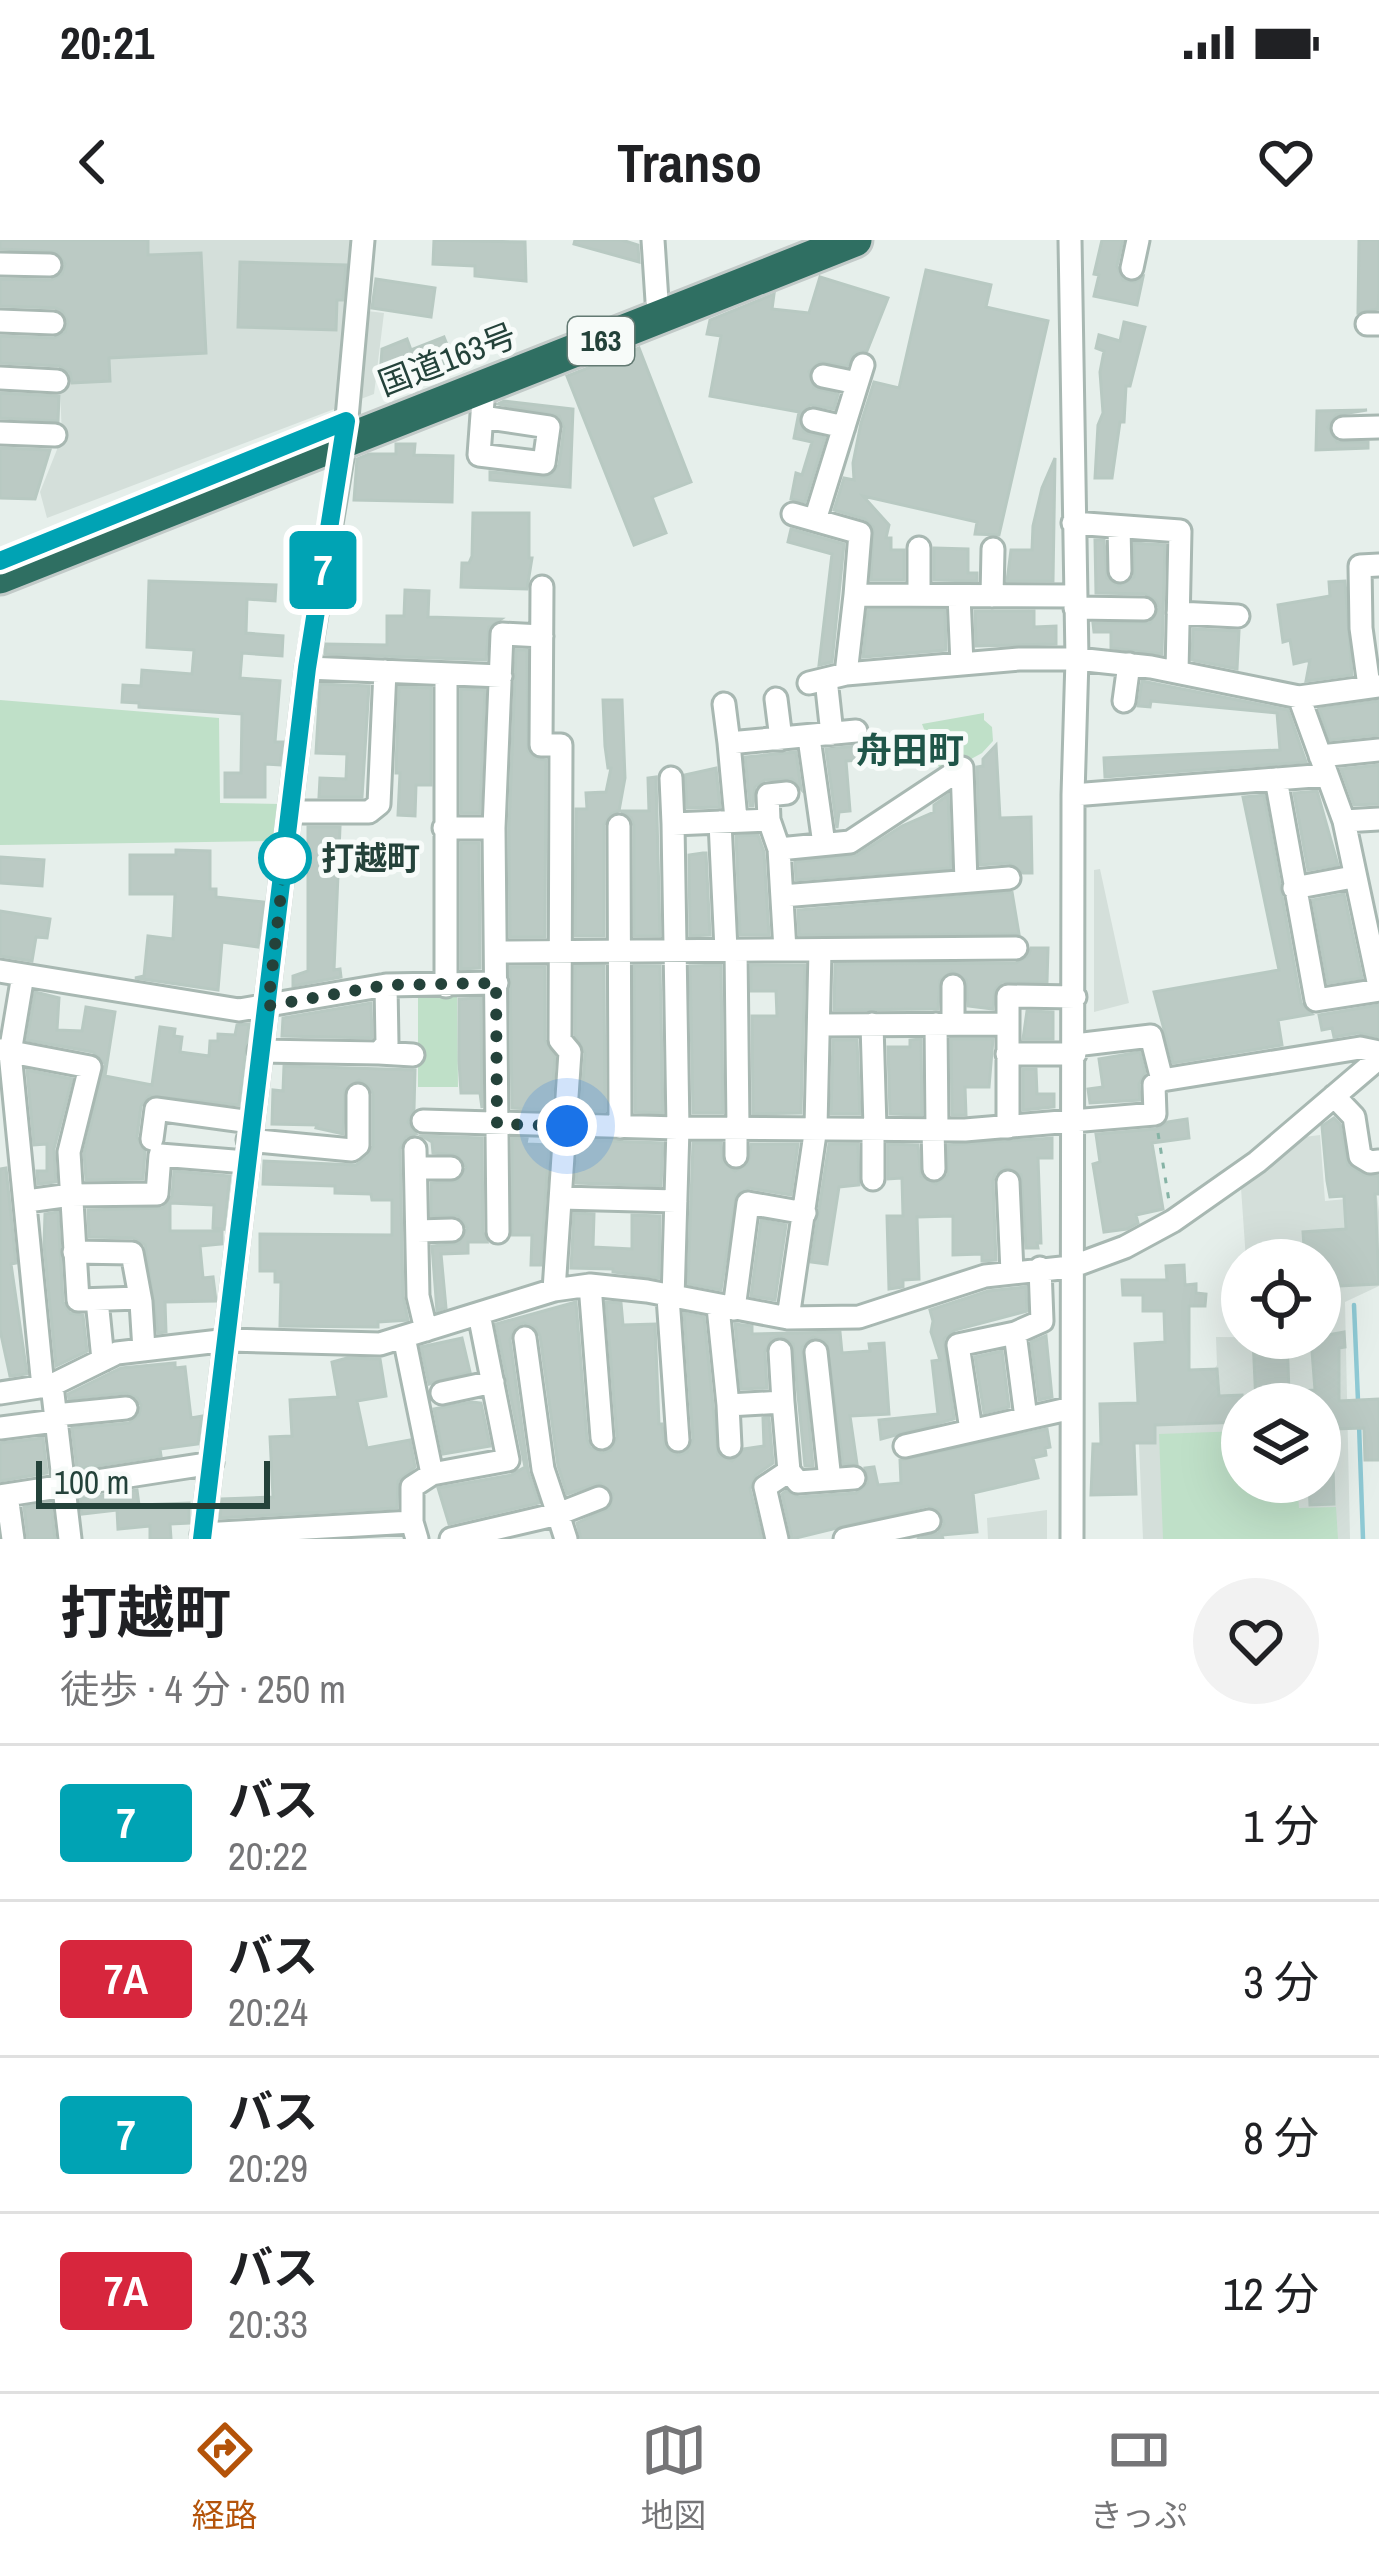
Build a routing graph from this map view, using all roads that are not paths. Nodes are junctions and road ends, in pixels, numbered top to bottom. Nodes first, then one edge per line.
1 (364, 240) edge
2 (652, 240) edge
3 (814, 240) edge
4 (855, 240) edge
5 (1070, 240) edge
6 (1138, 240) edge
7 (0, 264) edge
8 (50, 265) dead end
9 (1132, 268) dead end
10 (657, 301) junction
11 (0, 321) edge
12 (53, 323) dead end
13 (824, 376) dead end
14 (0, 378) edge
15 (56, 381) dead end
16 (813, 420) dead end
17 (844, 427) junction
18 (1379, 427) edge
19 (1343, 428) dead end
20 (346, 430) junction
21 (0, 433) edge
22 (55, 435) dead end
23 (1073, 523) junction
24 (1119, 527) junction
25 (920, 548) dead end
26 (992, 549) dead end
27 (0, 561) edge
28 (1379, 565) edge
29 (1120, 571) dead end
30 (0, 578) edge
31 (542, 587) dead end
32 (855, 595) junction
33 (919, 595) junction
34 (959, 596) junction
35 (992, 596) junction
36 (1075, 602) junction
37 (1144, 609) dead end
38 (1178, 613) junction
39 (1238, 616) dead end
40 (1370, 628) edge
41 (542, 637) junction
42 (1077, 658) junction
43 (962, 664) junction
44 (1129, 664) junction
45 (307, 668) junction
46 (386, 671) junction
47 (1178, 672) junction
48 (446, 674) junction
49 (501, 676) junction
50 (827, 679) junction
51 (1374, 686) edge
52 (1299, 698) junction
53 (776, 699) dead end
54 (1124, 701) dead end
55 (724, 704) dead end
56 (1370, 725) dead end
57 (856, 730) dead end
58 (820, 736) junction
59 (781, 739) junction
60 (729, 742) junction
61 (1376, 751) edge
62 (1323, 765) junction
63 (671, 778) dead end
64 (1276, 779) junction
65 (787, 793) dead end
66 (1073, 795) junction
67 (290, 812) junction
68 (1379, 819) edge
69 (728, 820) junction
70 (769, 820) junction
71 (1344, 821) junction
72 (673, 824) junction
73 (619, 826) dead end
74 (444, 828) junction
75 (494, 828) junction
76 (824, 844) junction
77 (779, 849) junction
78 (1009, 878) dead end
79 (967, 881) junction
80 (1294, 888) junction
81 (1364, 890) edge
82 (782, 896) junction
83 (1016, 948) dead end
84 (731, 950) junction
85 (785, 950) junction
86 (820, 950) junction
87 (621, 951) junction
88 (675, 951) junction
89 (496, 952) junction
90 (560, 952) junction
91 (1376, 957) edge
92 (11, 973) edge
93 (496, 983) junction
94 (386, 985) junction
95 (446, 986) junction
96 (953, 986) dead end
97 (1379, 988) edge
98 (1075, 997) junction
99 (268, 1006) junction
100 (872, 1024) junction
101 (945, 1024) junction
102 (1007, 1024) junction
103 (820, 1025) junction
104 (472, 1039) dead end
105 (496, 1039) junction
106 (1075, 1049) junction
107 (5, 1051) edge
108 (260, 1051) junction
109 (379, 1053) junction
110 (1007, 1054) junction
111 (413, 1055) dead end
112 (1375, 1067) edge
113 (1162, 1081) junction
114 (358, 1095) dead end
115 (1334, 1096) junction
116 (423, 1121) dead end
117 (1076, 1121) junction
118 (497, 1124) junction
119 (567, 1126) junction
120 (816, 1126) junction
121 (1008, 1126) junction
122 (620, 1127) junction
123 (737, 1127) junction
124 (874, 1128) junction
125 (678, 1129) junction
126 (935, 1129) junction
127 (152, 1139) dead end
128 (248, 1141) junction
129 (736, 1156) dead end
130 (1379, 1161) edge
131 (11, 1163) edge
132 (451, 1168) dead end
133 (934, 1169) dead end
134 (873, 1178) dead end
135 (1009, 1182) dead end
136 (71, 1195) junction
137 (561, 1198) junction
138 (676, 1201) junction
139 (27, 1202) junction
140 (805, 1213) junction
141 (452, 1230) dead end
142 (417, 1231) junction
143 (498, 1232) dead end
144 (74, 1252) junction
145 (1071, 1267) junction
146 (1040, 1268) junction
147 (1012, 1272) junction
148 (590, 1285) junction
149 (554, 1290) junction
150 (140, 1298) junction
151 (671, 1298) junction
152 (97, 1300) junction
153 (726, 1308) junction
154 (479, 1314) junction
155 (788, 1318) junction
156 (415, 1333) junction
157 (1015, 1333) junction
158 (525, 1338) dead end
159 (228, 1340) junction
160 (144, 1350) junction
161 (780, 1351) dead end
162 (816, 1352) dead end
163 (103, 1360) junction
164 (493, 1382) junction
165 (48, 1386) junction
166 (0, 1393) edge
167 (442, 1393) dead end
168 (783, 1402) junction
169 (728, 1405) junction
170 (126, 1408) dead end
171 (1072, 1408) junction
172 (55, 1418) junction
173 (1026, 1418) junction
174 (0, 1428) edge
175 (970, 1430) junction
176 (602, 1438) dead end
177 (678, 1440) dead end
178 (730, 1446) dead end
179 (904, 1446) dead end
180 (212, 1463) junction
181 (789, 1471) junction
182 (432, 1474) junction
183 (854, 1478) dead end
184 (830, 1480) junction
185 (63, 1487) junction
186 (3, 1495) edge
187 (599, 1498) dead end
188 (558, 1514) junction
189 (929, 1521) dead end
190 (414, 1531) edge
191 (313, 1534) edge
192 (202, 1537) edge
193 (13, 1539) edge
194 (70, 1539) edge
195 (451, 1539) edge
196 (566, 1539) edge
197 (777, 1539) edge
198 (845, 1539) edge
199 (1072, 1539) edge

1 - 20 street
2 - 10 street
3 - 10 highway, 国道163号 / 163
4 - 20 highway, 国道163号 / 163
5 - 23 street
6 - 9 street
7 - 8 street
10 - 20 highway, 国道163号 / 163
11 - 12 street
13 - 17 street
14 - 15 street
16 - 17 street
17 - 32 street
18 - 19 street
20 - 27 highway, 国道163号 / 163
20 - 30 highway, 国道163号 / 163
20 - 45 street
21 - 22 street
23 - 24 street
23 - 36 street
24 - 29 street
24 - 38 street
25 - 33 street
26 - 35 street
28 - 40 street
31 - 41 street
32 - 33 street
32 - 50 street
33 - 34 street
34 - 35 street
34 - 43 street
35 - 36 street
36 - 37 street
36 - 42 street
38 - 39 street
38 - 47 street
40 - 51 street
41 - 49 street
41 - 90 street
42 - 43 street
42 - 44 street
42 - 66 street
43 - 50 street
44 - 47 street
44 - 54 street
45 - 46 street
45 - 67 street
46 - 48 street
46 - 67 street
47 - 52 street
48 - 49 street
48 - 74 street
49 - 75 street
50 - 58 street
51 - 52 street
52 - 62 street
53 - 59 street
55 - 60 street
56 - 61 street
57 - 58 street
58 - 59 street
58 - 76 street
59 - 60 street
60 - 69 street
61 - 62 street
62 - 64 street
62 - 71 street
63 - 72 street
64 - 66 street
64 - 80 street
65 - 70 street
66 - 98 street
67 - 99 street
68 - 71 street
69 - 70 street
69 - 72 street
69 - 84 street
70 - 77 street
71 - 81 street
72 - 88 street
73 - 87 street
74 - 75 street
74 - 95 street
75 - 89 street
76 - 77 street
76 - 79 street
77 - 82 street
78 - 79 street
79 - 82 street
80 - 81 street
80 - 97 street
81 - 91 street
82 - 85 street
83 - 86 street
84 - 85 street
84 - 88 street
84 - 123 street
85 - 86 street
86 - 103 street
87 - 88 street
87 - 90 street
87 - 122 street
88 - 125 street
89 - 90 street
89 - 93 street
90 - 119 street
91 - 97 street
92 - 99 street
92 - 107 street
93 - 95 street
93 - 105 street
94 - 95 street
94 - 99 street
94 - 109 street
96 - 101 street
98 - 102 street
98 - 106 street
99 - 108 street
100 - 101 street
100 - 103 street
100 - 124 street
101 - 102 street
101 - 126 street
102 - 110 street
103 - 120 street
104 - 105 street
105 - 118 street
106 - 110 street
106 - 113 street
106 - 117 street
107 - 131 street
107 - 136 street
108 - 109 street
108 - 128 street
109 - 111 street
110 - 121 street
112 - 113 street
112 - 115 street
113 - 117 street
114 - 128 street
115 - 130 street
115 - 145 street
116 - 118 street
117 - 121 street
117 - 145 street
118 - 119 street
118 - 143 street
119 - 122 street
119 - 137 street
120 - 123 street
120 - 124 street
120 - 140 street
121 - 126 street
122 - 125 street
123 - 125 street
123 - 129 street
124 - 126 street
124 - 134 street
125 - 138 street
126 - 133 street
127 - 128 street
128 - 136 street
128 - 159 street
131 - 139 street
132 - 142 street
135 - 147 street
136 - 139 street
136 - 144 street
137 - 138 street
137 - 149 street
138 - 151 street
139 - 165 street
140 - 153 street
140 - 155 street
141 - 142 street
142 - 156 street
144 - 150 street
144 - 152 street
145 - 146 street
145 - 171 street
146 - 147 street
146 - 157 street
147 - 155 street
148 - 149 street
148 - 151 street
148 - 176 street
149 - 154 street
150 - 152 street
150 - 160 street
151 - 153 street
151 - 177 street
152 - 163 street
153 - 155 street
153 - 169 street
154 - 156 street
154 - 164 street
156 - 159 street
156 - 182 street
157 - 173 street
157 - 175 street
158 - 188 street
159 - 160 street
159 - 180 street
160 - 163 street
161 - 168 street
162 - 184 street
163 - 165 street
164 - 167 street
164 - 182 street
165 - 166 street
165 - 172 street
168 - 169 street
168 - 181 street
169 - 178 street
170 - 172 street
171 - 173 street
171 - 199 street
172 - 174 street
172 - 185 street
173 - 175 street
175 - 179 street
180 - 185 street
180 - 192 street
181 - 184 street
181 - 197 street
182 - 190 street
183 - 184 street
185 - 186 street
185 - 194 street
186 - 193 street
187 - 188 street
188 - 195 street
188 - 196 street
189 - 198 street
190 - 191 street
191 - 192 street

